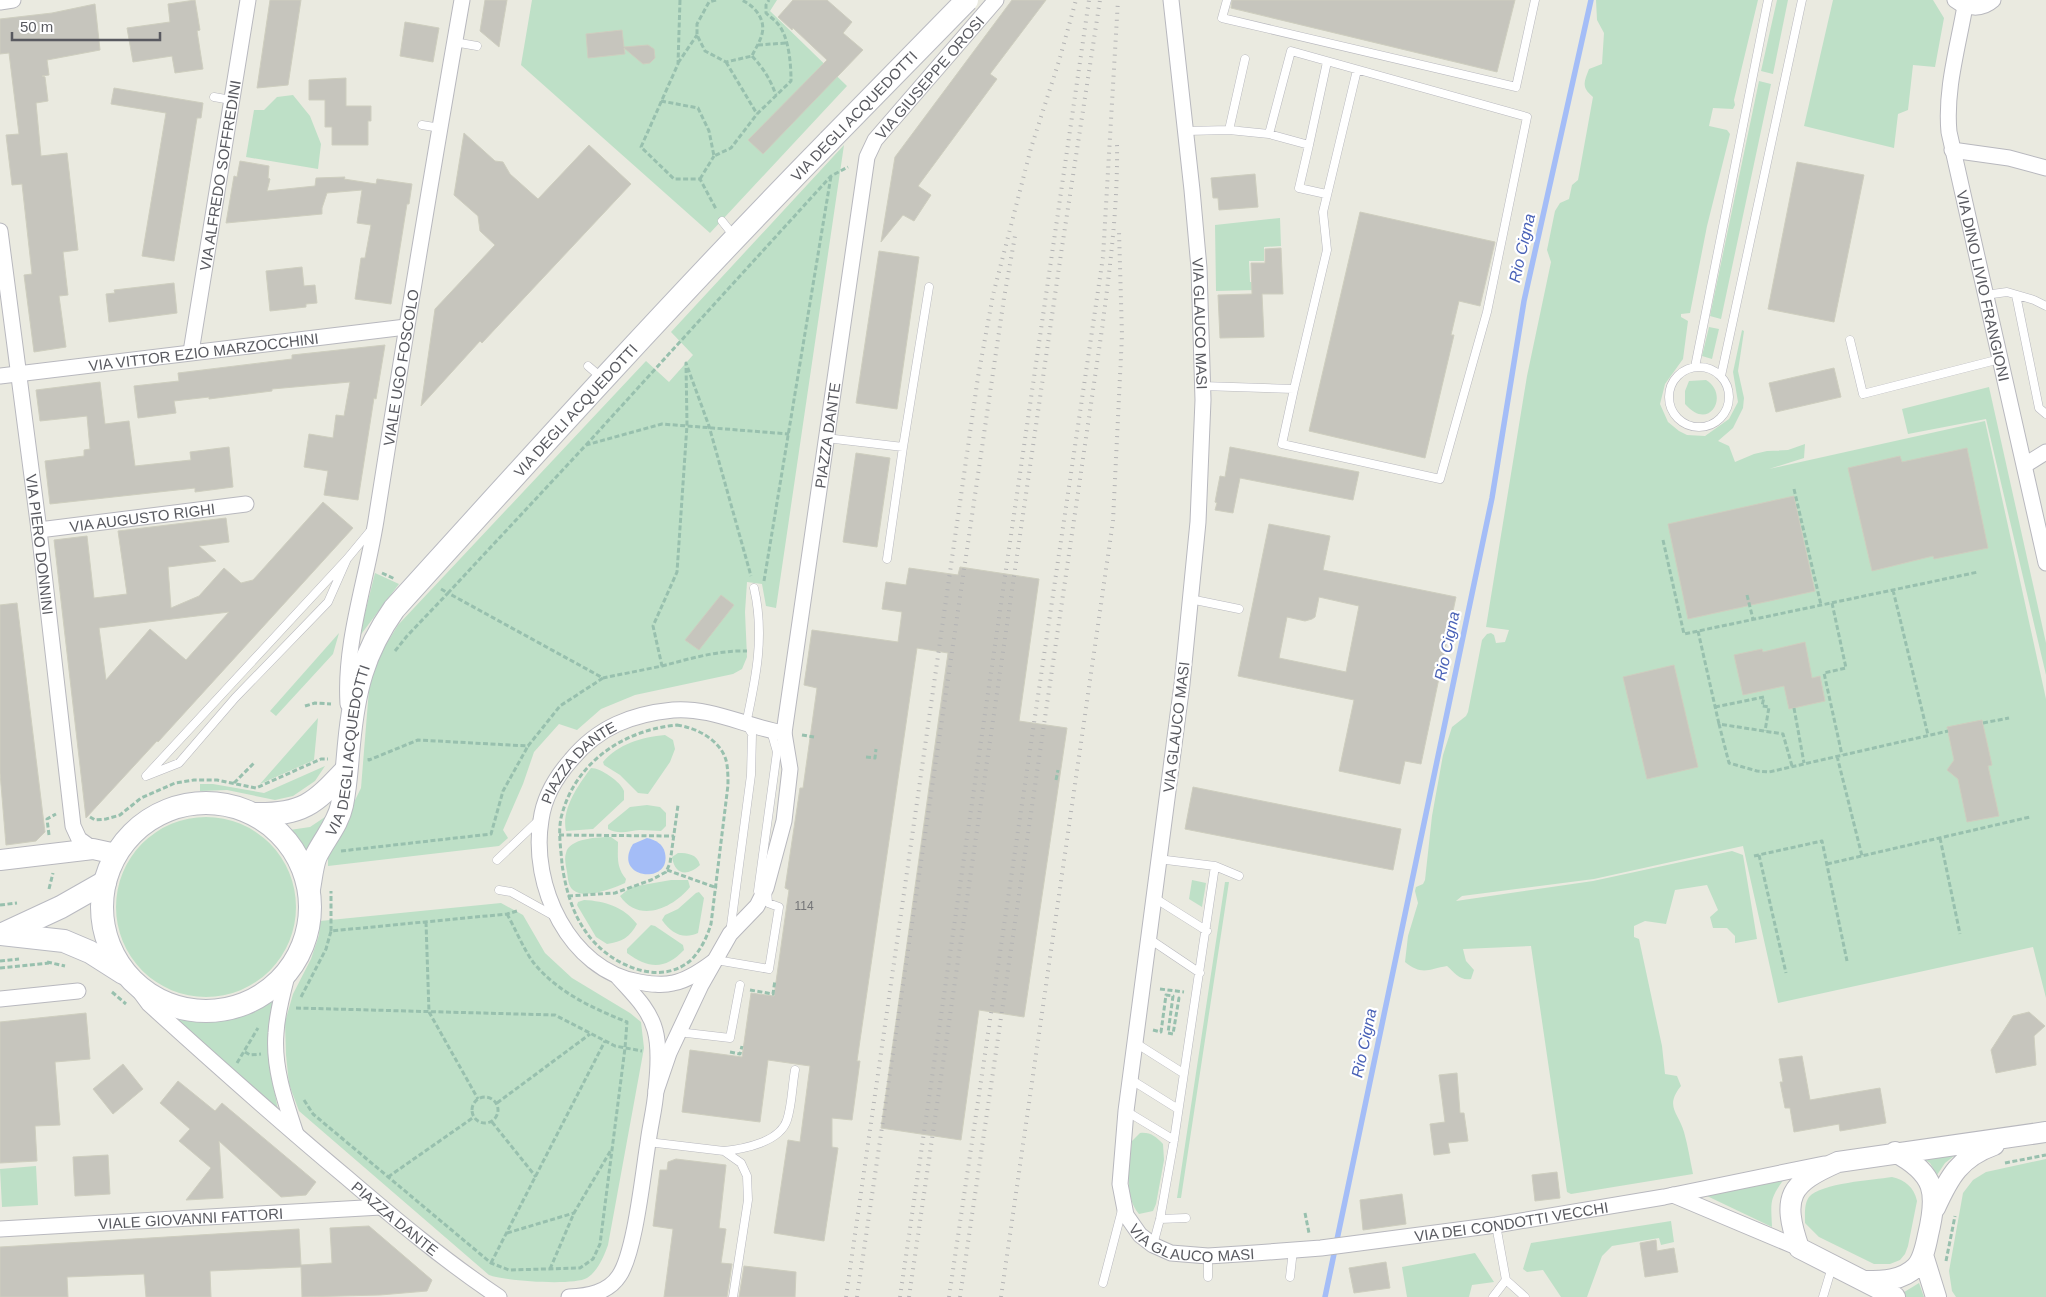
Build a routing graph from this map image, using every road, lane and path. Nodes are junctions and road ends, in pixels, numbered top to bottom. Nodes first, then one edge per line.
1 (13, 0) edge
2 (248, 0) edge
3 (462, 0) edge
4 (680, 0) edge
5 (716, 0) edge
6 (741, 0) edge
7 (769, 0) edge
8 (967, 0) edge
9 (996, 0) edge
10 (1170, 0) edge
11 (1227, 0) edge
12 (1535, 0) edge
13 (1768, 0) edge
14 (1802, 0) edge
15 (1993, 0) edge
16 (0, 2) edge
17 (1960, 3) edge
18 (766, 13) junction
19 (760, 16) junction
20 (697, 36) junction
21 (454, 42) junction
22 (786, 43) junction
23 (757, 45) junction
24 (477, 46) dead end
25 (752, 56) junction
26 (1245, 59) dead end
27 (726, 62) junction
28 (1328, 62) junction
29 (678, 64) junction
30 (1357, 70) junction
31 (776, 96) junction
32 (214, 97) dead end
33 (231, 100) junction
34 (660, 101) junction
35 (757, 114) junction
36 (422, 125) dead end
37 (440, 128) junction
38 (1186, 130) junction
39 (1229, 130) junction
40 (1269, 134) junction
41 (1309, 145) junction
42 (1952, 150) junction
43 (714, 156) junction
44 (866, 157) junction
45 (2046, 168) edge
46 (831, 176) junction
47 (700, 179) junction
48 (1326, 194) junction
49 (728, 229) junction
50 (0, 231) edge
51 (2, 256) edge
52 (929, 287) dead end
53 (2016, 294) junction
54 (1985, 295) junction
55 (2046, 306) edge
56 (406, 327) junction
57 (1850, 340) dead end
58 (191, 352) junction
59 (2000, 359) junction
60 (1694, 367) junction
61 (19, 374) junction
62 (0, 376) edge
63 (1721, 376) junction
64 (1202, 386) junction
65 (1294, 389) junction
66 (2046, 414) edge
67 (687, 425) junction
68 (708, 426) junction
69 (789, 434) junction
70 (826, 438) junction
71 (586, 445) junction
72 (903, 447) junction
73 (2046, 452) edge
74 (2024, 465) junction
75 (1794, 489) dead end
76 (246, 504) dead end
77 (376, 524) junction
78 (39, 530) junction
79 (1663, 540) dead end
80 (347, 559) junction
81 (887, 560) dead end
82 (2046, 563) edge
83 (368, 566) junction
84 (1978, 572) dead end
85 (418, 583) junction
86 (754, 588) junction
87 (1893, 590) junction
88 (448, 593) junction
89 (1747, 595) dead end
90 (1190, 599) junction
91 (1832, 603) junction
92 (1821, 605) junction
93 (1239, 610) dead end
94 (1753, 619) junction
95 (1698, 631) junction
96 (760, 652) junction
97 (392, 657) dead end
98 (662, 666) junction
99 (603, 678) junction
100 (332, 704) dead end
101 (305, 706) dead end
102 (1716, 707) junction
103 (1794, 708) dead end
104 (787, 712) junction
105 (2009, 718) dead end
106 (1719, 724) junction
107 (1983, 724) dead end
108 (765, 729) junction
109 (1765, 731) junction
110 (1948, 731) dead end
111 (350, 734) junction
112 (1928, 735) junction
113 (528, 746) junction
114 (876, 749) dead end
115 (371, 750) dead end
116 (1842, 755) junction
117 (1837, 756) junction
118 (866, 757) dead end
119 (255, 762) dead end
120 (354, 763) junction
121 (1804, 763) junction
122 (1792, 766) junction
123 (1058, 770) dead end
124 (1056, 780) dead end
125 (234, 784) junction
126 (678, 805) dead end
127 (71, 812) junction
128 (254, 814) junction
129 (2030, 817) dead end
130 (541, 819) junction
131 (539, 835) junction
132 (559, 835) junction
133 (674, 836) junction
134 (1940, 838) junction
135 (93, 849) junction
136 (334, 852) dead end
137 (52, 854) junction
138 (116, 854) junction
139 (1759, 855) junction
140 (1754, 856) dead end
141 (1862, 856) junction
142 (1158, 859) junction
143 (0, 860) edge
144 (497, 860) dead end
145 (1827, 864) junction
146 (1215, 866) junction
147 (667, 870) junction
148 (1239, 876) dead end
149 (104, 882) junction
150 (717, 888) junction
151 (766, 888) junction
152 (309, 889) junction
153 (499, 890) dead end
154 (45, 893) dead end
155 (570, 896) junction
156 (1153, 897) junction
157 (551, 900) junction
158 (20, 903) dead end
159 (0, 905) edge
160 (756, 906) junction
161 (521, 910) dead end
162 (506, 914) junction
163 (559, 919) junction
164 (426, 922) junction
165 (1206, 931) junction
166 (3, 933) edge
167 (730, 934) junction
168 (1960, 934) dead end
169 (1148, 938) junction
170 (716, 960) junction
171 (1847, 961) dead end
172 (52, 963) dead end
173 (0, 968) edge
174 (288, 972) junction
175 (1200, 973) junction
176 (1786, 973) dead end
177 (776, 976) dead end
178 (618, 977) junction
179 (129, 978) junction
180 (740, 985) dead end
181 (78, 991) dead end
182 (1158, 996) dead end
183 (0, 999) edge
184 (749, 1000) dead end
185 (429, 1012) junction
186 (1155, 1022) dead end
187 (261, 1023) dead end
188 (678, 1032) junction
189 (590, 1034) junction
190 (605, 1041) junction
191 (1134, 1042) junction
192 (742, 1045) dead end
193 (625, 1048) junction
194 (276, 1052) junction
195 (650, 1052) dead end
196 (728, 1052) dead end
197 (795, 1070) dead end
198 (1183, 1073) junction
199 (1130, 1079) junction
200 (656, 1091) junction
201 (300, 1095) dead end
202 (478, 1099) junction
203 (497, 1103) junction
204 (1178, 1109) junction
205 (1126, 1111) junction
206 (474, 1117) junction
207 (492, 1122) junction
208 (2046, 1132) edge
209 (296, 1135) junction
210 (2025, 1135) junction
211 (1174, 1140) junction
212 (648, 1142) junction
213 (612, 1148) junction
214 (724, 1152) junction
215 (1895, 1152) junction
216 (2046, 1155) edge
217 (1838, 1162) junction
218 (1997, 1164) dead end
219 (388, 1177) junction
220 (536, 1177) junction
221 (1673, 1195) junction
222 (1123, 1206) junction
223 (1957, 1206) dead end
224 (381, 1207) junction
225 (1305, 1212) dead end
226 (1933, 1212) junction
227 (574, 1213) junction
228 (1186, 1218) dead end
229 (1160, 1219) junction
230 (1496, 1225) junction
231 (0, 1228) edge
232 (506, 1234) junction
233 (1316, 1243) junction
234 (1153, 1244) junction
235 (1349, 1244) joint
236 (1799, 1248) junction
237 (1294, 1250) junction
238 (1923, 1255) junction
239 (1208, 1256) junction
240 (491, 1263) junction
241 (1833, 1265) junction
242 (550, 1269) junction
243 (1944, 1270) dead end
244 (1208, 1277) dead end
245 (1290, 1277) dead end
246 (1506, 1280) junction
247 (1865, 1281) junction
248 (1103, 1283) dead end
249 (499, 1297) edge
250 (569, 1297) edge
251 (733, 1297) edge
252 (1493, 1297) edge
253 (1525, 1297) edge
254 (1823, 1297) edge
255 (1895, 1297) edge
256 (1936, 1297) edge

1 - 16 street
2 - 33 street, VIA ALFREDO SOFFREDINI
3 - 21 street, VIALE UGO FOSCOLO
4 - 29 path
5 - 20 path
6 - 19 path
7 - 18 path
8 - 49 main road, VIA DEGLI ACQUEDOTTI, bridge
9 - 44 street, VIA GIUSEPPE OROSI
10 - 38 street, VIA GLAUCO MASI
11 - 12 lane
13 - 60 lane
14 - 63 lane
15 - 17 street
17 - 42 street, VIA DINO LIVIO FRANGIONI
18 - 19 path
18 - 22 path
19 - 23 path
20 - 27 path
20 - 29 path
21 - 24 lane
21 - 37 street, VIALE UGO FOSCOLO
22 - 23 path
22 - 31 path
23 - 25 path
25 - 27 path
25 - 31 path
26 - 39 lane
27 - 35 path
28 - 30 lane
28 - 40 lane
28 - 41 lane
29 - 34 path
30 - 48 lane
30 - 65 lane
31 - 35 path
32 - 33 lane
33 - 58 street, VIA ALFREDO SOFFREDINI
34 - 43 path
34 - 47 path
35 - 43 path
36 - 37 lane
37 - 56 street, VIALE UGO FOSCOLO
38 - 39 lane
38 - 64 street, VIA GLAUCO MASI
39 - 40 lane
40 - 41 lane
41 - 48 lane
42 - 45 street
42 - 54 street, VIA DINO LIVIO FRANGIONI
43 - 47 path
44 - 46 path
44 - 70 street, PIAZZA DANTE
46 - 69 path
46 - 71 path
47 - 49 path
48 - 65 lane
49 - 85 main road, VIA DEGLI ACQUEDOTTI
50 - 51 street, VIA PIERO DONNINI
51 - 61 street, VIA PIERO DONNINI
52 - 72 lane
53 - 54 lane
53 - 55 lane
53 - 66 lane
54 - 59 street, VIA DINO LIVIO FRANGIONI
56 - 58 street, VIA VITTOR EZIO MARZOCCHINI
56 - 77 street, VIALE UGO FOSCOLO
57 - 59 lane
58 - 61 street, VIA VITTOR EZIO MARZOCCHINI
59 - 74 street, VIA DINO LIVIO FRANGIONI
60 - 63 lane
60 - 63 lane
61 - 62 street, VIA VITTOR EZIO MARZOCCHINI
61 - 78 street, VIA PIERO DONNINI
64 - 65 lane
64 - 90 street, VIA GLAUCO MASI
67 - 68 path
67 - 68 path
67 - 71 path
67 - 98 path
68 - 69 path
68 - 86 path
69 - 86 path
70 - 72 lane
70 - 104 street, PIAZZA DANTE
71 - 88 path
72 - 81 lane
73 - 74 street
74 - 82 street, VIA DINO LIVIO FRANGIONI
75 - 92 path
76 - 78 street, VIA AUGUSTO RIGHI
77 - 80 lane
77 - 83 street, VIALE UGO FOSCOLO
78 - 127 street, VIA PIERO DONNINI
79 - 95 path
80 - 80 lane
83 - 85 path
83 - 111 street, VIALE UGO FOSCOLO
84 - 87 path
85 - 88 path
85 - 111 main road, VIA DEGLI ACQUEDOTTI
86 - 96 lane
87 - 91 path
87 - 112 path
88 - 97 path
88 - 99 path
89 - 94 path
90 - 93 lane
90 - 142 street, VIA GLAUCO MASI
91 - 92 path
91 - 116 path
92 - 94 path
94 - 95 path
95 - 102 path
96 - 98 path
96 - 108 lane
98 - 99 path
99 - 113 path
100 - 101 path
102 - 106 path
102 - 109 path
103 - 121 path
104 - 108 street, PIAZZA DANTE
104 - 108 street
105 - 107 path
106 - 109 path
106 - 122 path
108 - 130 street, PIAZZA DANTE
108 - 151 street, PIAZZA DANTE
108 - 160 lane, PIAZZA DANTE
108 - 167 lane, PIAZZA DANTE
109 - 122 path
110 - 112 path
111 - 120 main road, VIA DEGLI ACQUEDOTTI
112 - 116 path
113 - 120 path
113 - 136 path
114 - 118 path
115 - 120 path
116 - 117 path
117 - 121 path
117 - 141 path
119 - 125 path
120 - 125 path
120 - 128 main road
120 - 152 main road, VIA DEGLI ACQUEDOTTI
121 - 122 path
123 - 124 path
125 - 127 path
126 - 133 path
127 - 135 street, VIA PIERO DONNINI
127 - 137 path
128 - 138 main road
128 - 152 main road
129 - 134 path
130 - 131 street, PIAZZA DANTE
130 - 144 lane, PIAZZA DANTE
131 - 132 path
131 - 157 street, PIAZZA DANTE
132 - 133 path
132 - 150 path
132 - 155 path
133 - 147 path
134 - 141 path
134 - 168 path
135 - 137 street
135 - 138 street
137 - 143 street
137 - 154 path
138 - 149 main road
139 - 140 path
139 - 145 path
139 - 176 path
141 - 145 path
142 - 146 lane
142 - 156 street, VIA GLAUCO MASI
145 - 171 path
146 - 148 lane
146 - 165 lane
147 - 150 path
147 - 155 path
149 - 166 main road
149 - 179 main road
150 - 155 path
151 - 160 street, PIAZZA DANTE
151 - 170 lane
152 - 174 main road
153 - 163 lane, PIAZZA DANTE
155 - 157 path
156 - 165 lane
156 - 169 street, VIA GLAUCO MASI
157 - 163 street, PIAZZA DANTE
158 - 159 path
160 - 167 street, PIAZZA DANTE
161 - 162 path
162 - 164 path
162 - 193 path
163 - 178 street, PIAZZA DANTE
164 - 185 path
164 - 185 path
165 - 175 lane
166 - 179 main road
167 - 170 street, PIAZZA DANTE
169 - 175 lane
169 - 191 street, VIA GLAUCO MASI
170 - 178 street, PIAZZA DANTE
170 - 188 street, PIAZZA DANTE
172 - 173 path
174 - 179 main road
174 - 194 street
175 - 198 lane
177 - 184 path
178 - 200 street, PIAZZA DANTE
179 - 209 street, PIAZZA DANTE
180 - 188 lane
181 - 183 street
182 - 186 path
185 - 189 path
185 - 202 path
187 - 194 path
188 - 200 street, PIAZZA DANTE
189 - 190 path
189 - 203 path
190 - 193 path
190 - 220 path
191 - 198 lane
191 - 199 street, VIA GLAUCO MASI
192 - 196 path
193 - 195 path
193 - 213 path
194 - 209 street
197 - 214 lane
198 - 204 lane
199 - 204 lane
199 - 205 street, VIA GLAUCO MASI
200 - 212 street, PIAZZA DANTE
201 - 219 path
202 - 203 path
202 - 206 path
203 - 207 path
204 - 211 lane
205 - 211 lane
205 - 222 street, VIA GLAUCO MASI
206 - 207 path
206 - 219 path
207 - 220 path
208 - 210 street
209 - 224 street, PIAZZA DANTE
210 - 215 street
210 - 226 street
211 - 229 lane
212 - 214 lane
212 - 250 street, PIAZZA DANTE
213 - 227 path
213 - 242 path
214 - 251 lane
215 - 217 street
215 - 226 street
216 - 218 path
217 - 221 street, VIA DEI CONDOTTI VECCHI
217 - 236 street
219 - 240 path
220 - 232 path
221 - 230 street, VIA DEI CONDOTTI VECCHI
221 - 236 street
222 - 234 street, VIA GLAUCO MASI
222 - 248 lane
223 - 243 path
224 - 231 street, VIALE GIOVANNI FATTORI
224 - 249 street, PIAZZA DANTE
225 - 233 path
226 - 238 street
227 - 232 path
227 - 242 path
228 - 229 lane
229 - 234 lane
230 - 235 street, VIA DEI CONDOTTI VECCHI
230 - 246 lane
232 - 240 path
233 - 235 street, VIA GLAUCO MASI
233 - 237 street, VIA GLAUCO MASI
234 - 239 street, VIA GLAUCO MASI
236 - 241 street
237 - 239 street, VIA GLAUCO MASI
237 - 245 lane
238 - 247 street
238 - 256 street
239 - 244 lane
240 - 242 path
241 - 247 street
241 - 254 lane
246 - 252 lane
246 - 253 lane
247 - 255 street

